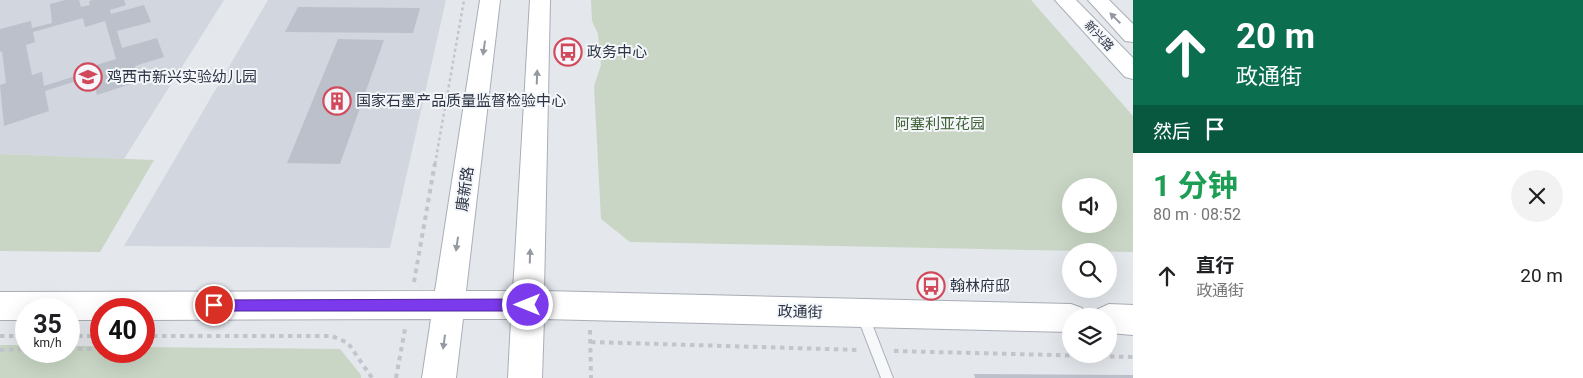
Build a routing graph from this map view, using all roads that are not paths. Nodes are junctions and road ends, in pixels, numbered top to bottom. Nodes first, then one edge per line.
1 (490, 0) edge
2 (540, 0) edge
3 (1065, 0) edge
4 (1098, 0) edge
5 (1133, 36) edge
6 (1133, 72) edge
7 (449, 305) junction
8 (528, 305) junction
9 (0, 306) edge
10 (863, 313) junction
11 (1062, 318) edge
12 (1117, 319) edge
13 (1133, 320) edge
14 (439, 378) edge
15 (525, 378) edge
16 (887, 378) edge

1 -> 7 main road, 康新路
8 -> 2 main road
3 - 6 main road, 新兴路
5 -> 4 main road, 新兴路
7 - 8 main road, 政通街
7 - 9 main road
7 -> 14 main road, 康新路
8 - 10 main road, 政通街
8 - 15 main road
10 - 11 main road, 政通街
10 - 16 lane
12 - 13 main road

